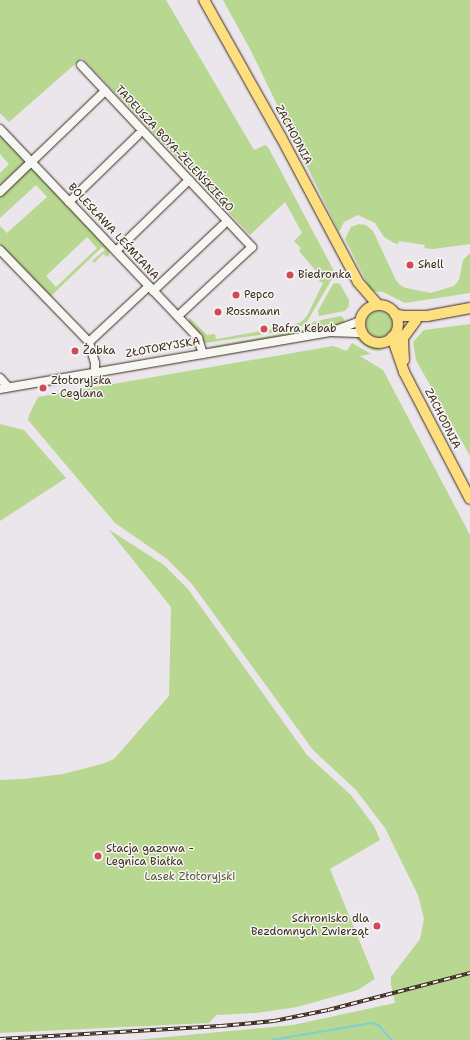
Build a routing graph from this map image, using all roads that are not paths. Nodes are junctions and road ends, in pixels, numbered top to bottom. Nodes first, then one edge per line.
1 (204, 0) edge
2 (81, 65) dead end
3 (105, 91) junction
4 (0, 129) edge
5 (138, 135) dead end
6 (31, 162) junction
7 (189, 180) junction
8 (0, 192) edge
9 (69, 202) junction
10 (223, 225) dead end
11 (0, 250) edge
12 (116, 251) junction
13 (358, 282) junction
14 (151, 288) junction
15 (378, 305) junction
16 (470, 308) edge
17 (366, 311) junction
18 (395, 314) junction
19 (178, 316) junction
20 (427, 316) junction
21 (416, 320) junction
22 (361, 321) junction
23 (330, 332) junction
24 (363, 333) junction
25 (395, 333) junction
26 (89, 342) junction
27 (379, 343) junction
28 (203, 354) junction
29 (94, 372) junction
30 (404, 372) junction
31 (0, 378) edge
32 (4, 388) edge
33 (470, 498) edge

1 - 13 main road, ZACHODNIA
2 - 3 street, TADEUSZA BOYA-ŻELEŃSKIEGO
3 - 6 street
3 - 7 street, TADEUSZA BOYA-ŻELEŃSKIEGO
4 - 6 street, BOLESŁAWA LEŚMIANA
5 - 9 street
6 - 8 street
6 - 9 street, BOLESŁAWA LEŚMIANA
7 - 12 street
7 - 19 street, TADEUSZA BOYA-ŻELEŃSKIEGO
9 - 12 street, BOLESŁAWA LEŚMIANA
10 - 14 street
11 - 26 street
12 - 14 street, BOLESŁAWA LEŚMIANA
13 - 15 main road, ZACHODNIA
13 - 17 main road, ZACHODNIA
14 - 19 street, BOLESŁAWA LEŚMIANA
14 - 26 street
15 - 17 main road
15 - 18 main road
16 - 20 main road
17 - 22 main road
18 - 20 main road
18 - 25 main road
19 - 28 street, BOLESŁAWA LEŚMIANA
20 - 21 main road
21 - 25 main road
21 - 30 main road
22 - 23 street, ZŁOTORYJSKA
22 - 24 main road
23 - 24 street, ZŁOTORYJSKA
23 - 28 street, ZŁOTORYJSKA
24 - 27 main road
25 - 27 main road
25 - 30 main road, ZACHODNIA
26 - 29 street
27 - 30 main road, ZACHODNIA
28 - 29 street, ZŁOTORYJSKA
29 - 32 street, ZŁOTORYJSKA
30 - 33 main road, ZACHODNIA
31 - 32 street

